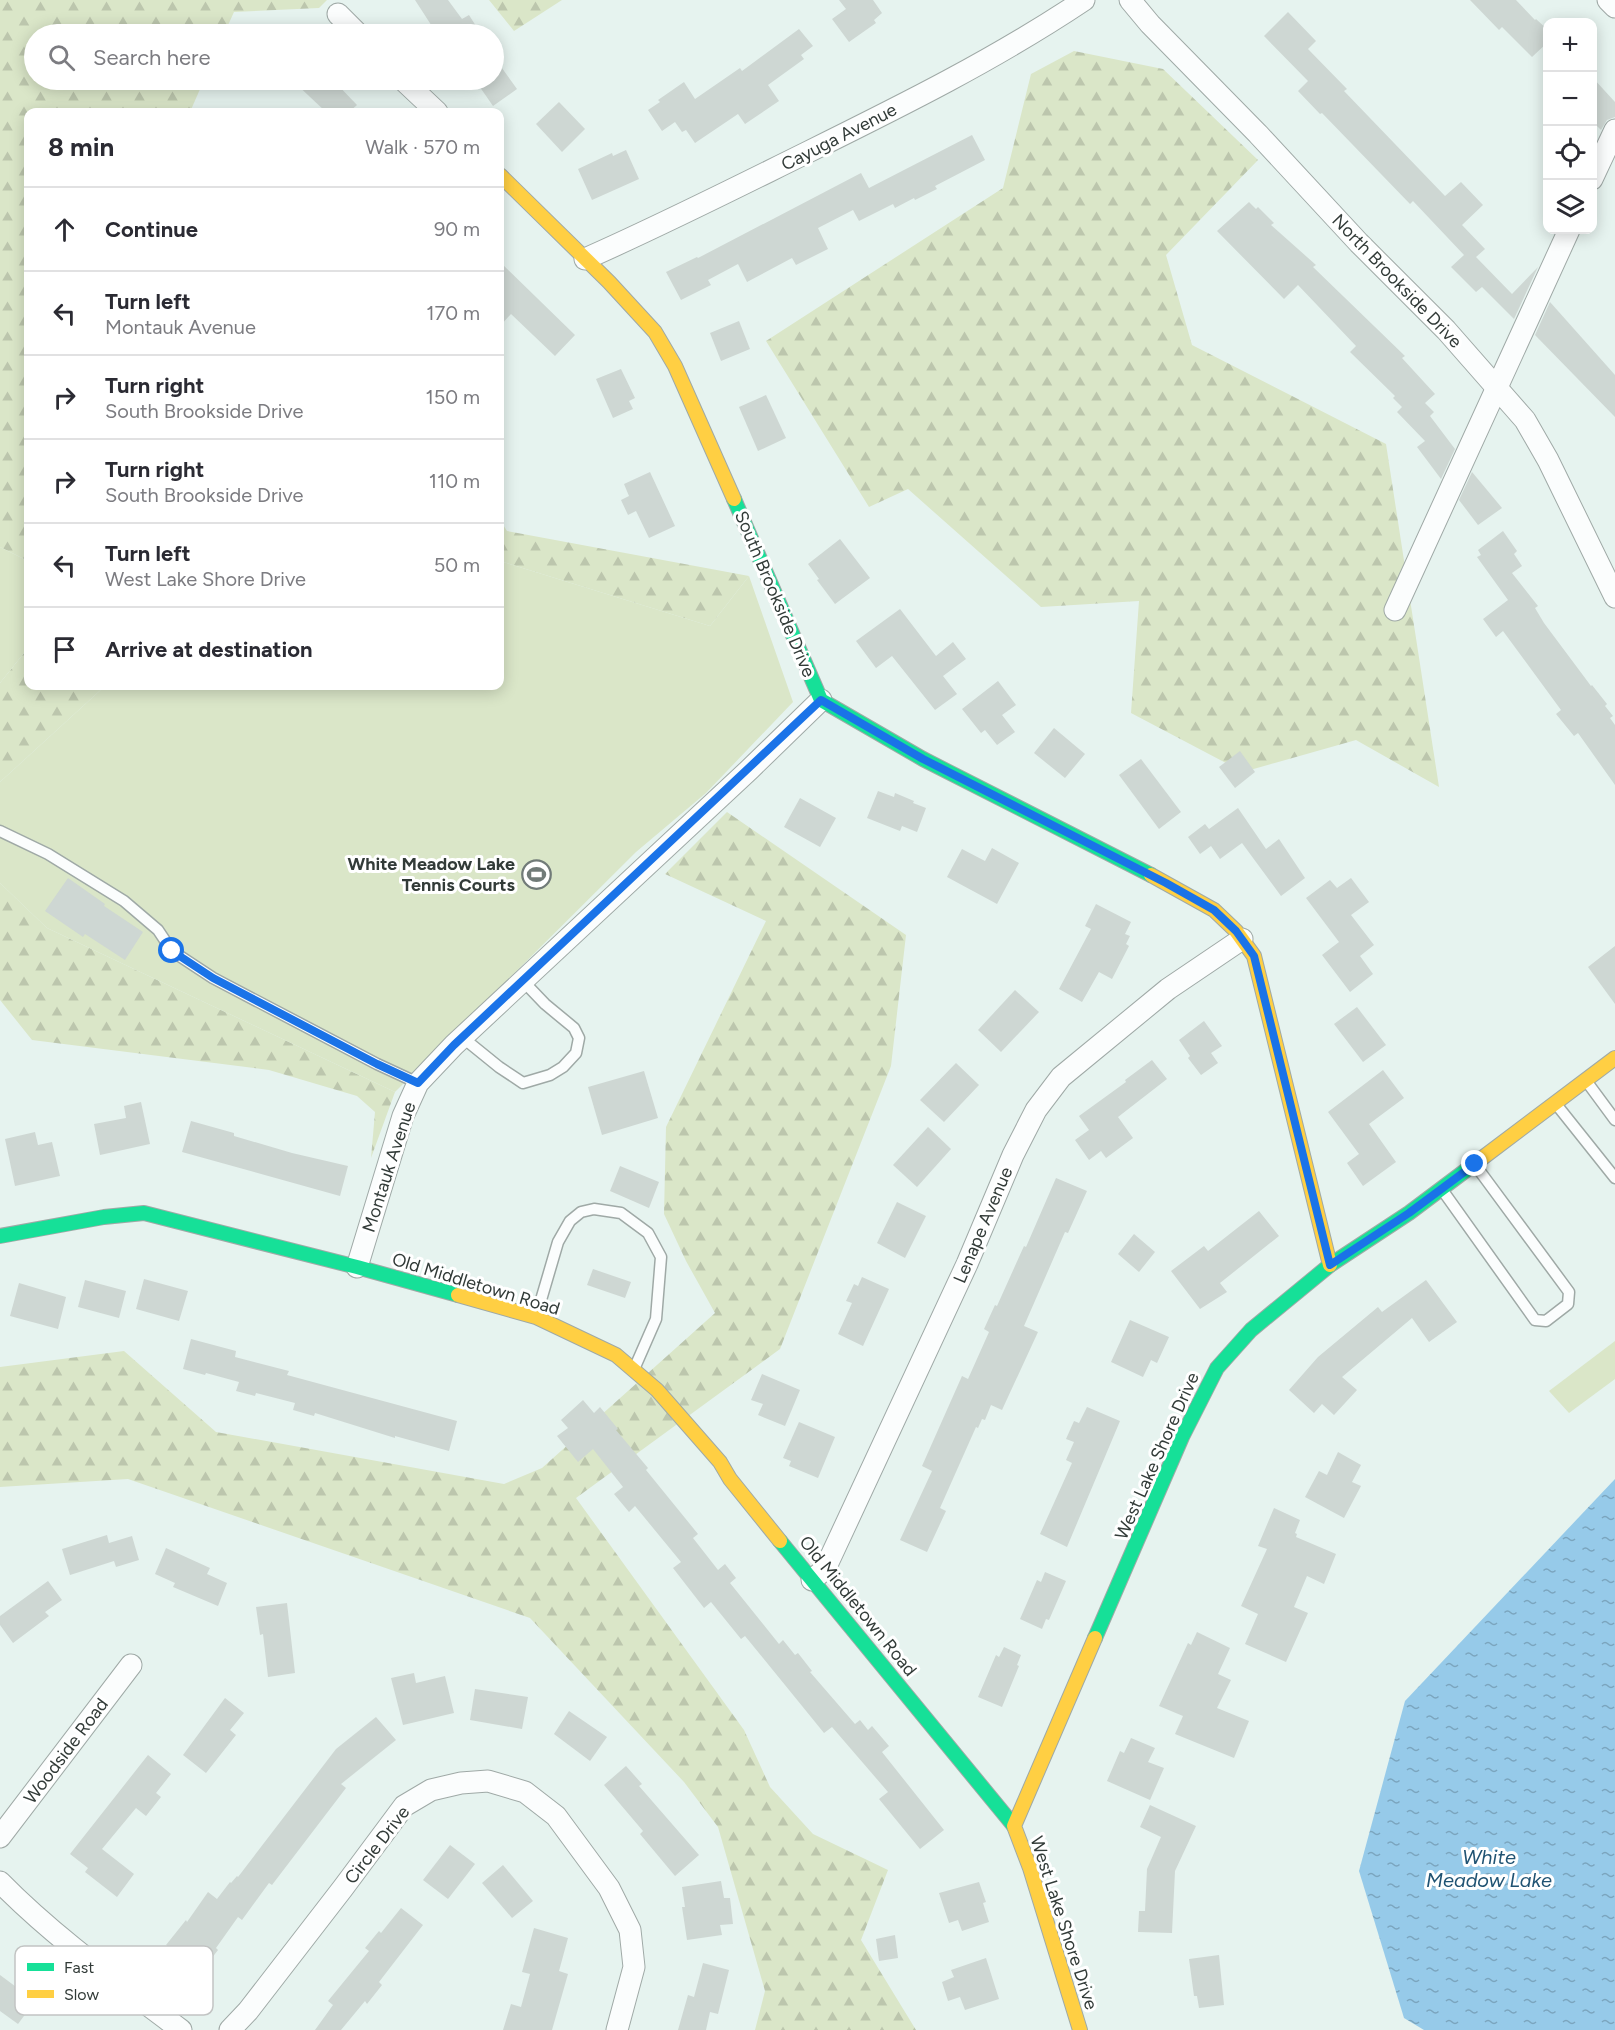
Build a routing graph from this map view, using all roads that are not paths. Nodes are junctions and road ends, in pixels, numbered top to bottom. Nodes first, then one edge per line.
1 (1084, 0) edge
2 (1130, 0) edge
3 (1608, 0) edge
4 (1615, 7) edge
5 (338, 14) dead end
6 (348, 24) edge
7 (414, 90) edge
8 (433, 108) edge
9 (1615, 130) edge
10 (1597, 170) edge
11 (504, 178) edge
12 (1567, 234) edge
13 (585, 259) junction
14 (1496, 387) junction
15 (1615, 597) edge
16 (1395, 609) dead end
17 (821, 700) junction
18 (0, 831) edge
19 (1242, 939) junction
20 (523, 981) junction
21 (462, 1037) junction
22 (1615, 1058) edge
23 (1586, 1080) junction
24 (418, 1083) junction
25 (1556, 1103) junction
26 (1615, 1120) edge
27 (1475, 1164) junction
28 (1615, 1178) edge
29 (1441, 1189) junction
30 (0, 1236) edge
31 (1330, 1265) junction
32 (357, 1267) junction
33 (536, 1317) junction
34 (634, 1370) junction
35 (812, 1580) junction
36 (131, 1665) dead end
37 (1014, 1826) junction
38 (0, 1837) edge
39 (0, 1882) edge
40 (71, 1946) edge
41 (161, 2015) edge
42 (181, 2030) edge
43 (230, 2030) edge
44 (617, 2030) edge
45 (1080, 2030) edge

1 - 13 street, Cayuga Avenue
2 - 14 street, North Brookside Drive
3 - 4 street
5 - 6 street
7 - 8 street
9 - 10 street
11 - 13 street, South Brookside Drive
12 - 14 street
13 - 17 street, South Brookside Drive
14 - 15 street, North Brookside Drive
14 - 16 street
17 - 19 street, South Brookside Drive
17 - 20 street, Montauk Avenue
18 - 24 lane
19 - 31 street, South Brookside Drive
19 - 35 street, Lenape Avenue
20 - 21 street, Montauk Avenue
20 - 21 lane
21 - 24 street, Montauk Avenue
22 - 23 street, West Lake Shore Drive
23 - 25 street, West Lake Shore Drive
23 - 26 lane
24 - 32 street, Montauk Avenue
25 - 27 street, West Lake Shore Drive
25 - 28 lane
27 - 29 street, West Lake Shore Drive
27 - 29 lane
29 - 31 street, West Lake Shore Drive
30 - 32 street, Old Middletown Road
31 - 37 street, West Lake Shore Drive
32 - 33 street, Old Middletown Road
33 - 34 street, Old Middletown Road
33 - 34 lane
34 - 35 street, Old Middletown Road
35 - 37 street, Old Middletown Road
36 - 38 street, Woodside Road
37 - 45 street, West Lake Shore Drive
39 - 40 street
41 - 42 street
43 - 44 street, Circle Drive

